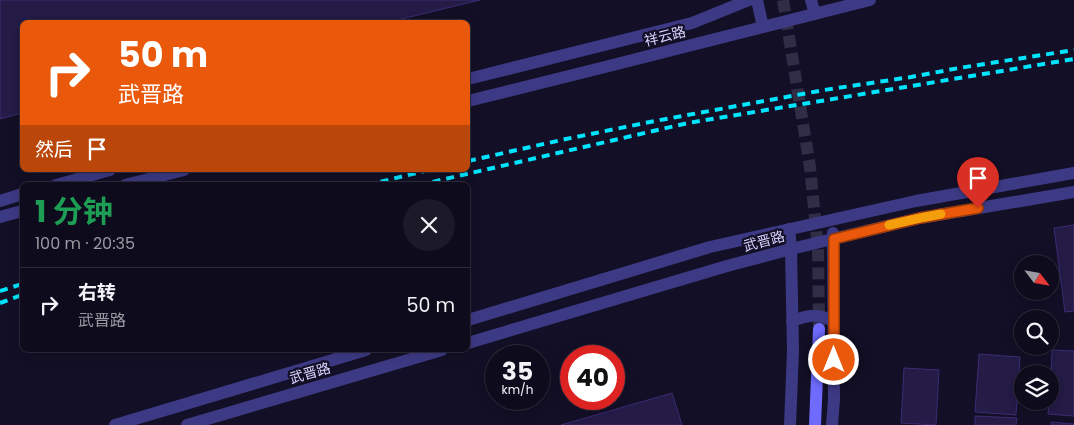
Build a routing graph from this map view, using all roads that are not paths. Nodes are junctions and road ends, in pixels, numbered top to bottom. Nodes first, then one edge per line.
1 (749, 0) edge
2 (757, 0) edge
3 (811, 0) edge
4 (870, 0) edge
5 (815, 14) junction
6 (763, 27) junction
7 (470, 78) edge
8 (470, 100) edge
9 (103, 172) edge
10 (176, 172) edge
11 (1074, 173) edge
12 (67, 182) edge
13 (137, 182) edge
14 (1074, 192) edge
15 (20, 195) edge
16 (0, 201) edge
17 (20, 212) edge
18 (0, 217) edge
19 (833, 219) junction
20 (789, 229) junction
21 (834, 239) junction
22 (791, 249) junction
23 (470, 319) edge
24 (792, 321) junction
25 (834, 321) junction
26 (819, 329) tunnel mouth
27 (470, 341) edge
28 (359, 352) edge
29 (435, 352) edge
30 (115, 425) edge
31 (187, 425) edge
32 (790, 425) edge
33 (815, 425) edge
34 (832, 425) edge

1 - 7 street, 祥云路
2 - 6 street
3 - 5 street
4 - 5 street, 祥云路
5 - 6 street, 祥云路
6 - 8 street, 祥云路
9 - 12 street
10 - 13 street
11 - 19 street, 武晋路
14 - 21 street, 武晋路
15 - 16 street
17 - 18 street
19 - 20 street, 武晋路
19 - 21 street
20 - 22 street
20 - 23 street, 武晋路
21 - 22 street, 武晋路
21 - 25 street
22 - 24 street
22 - 27 street, 武晋路
24 - 25 street
24 - 32 street
25 - 34 street
26 - 33 main road
28 - 30 street, 武晋路
29 - 31 street, 武晋路

